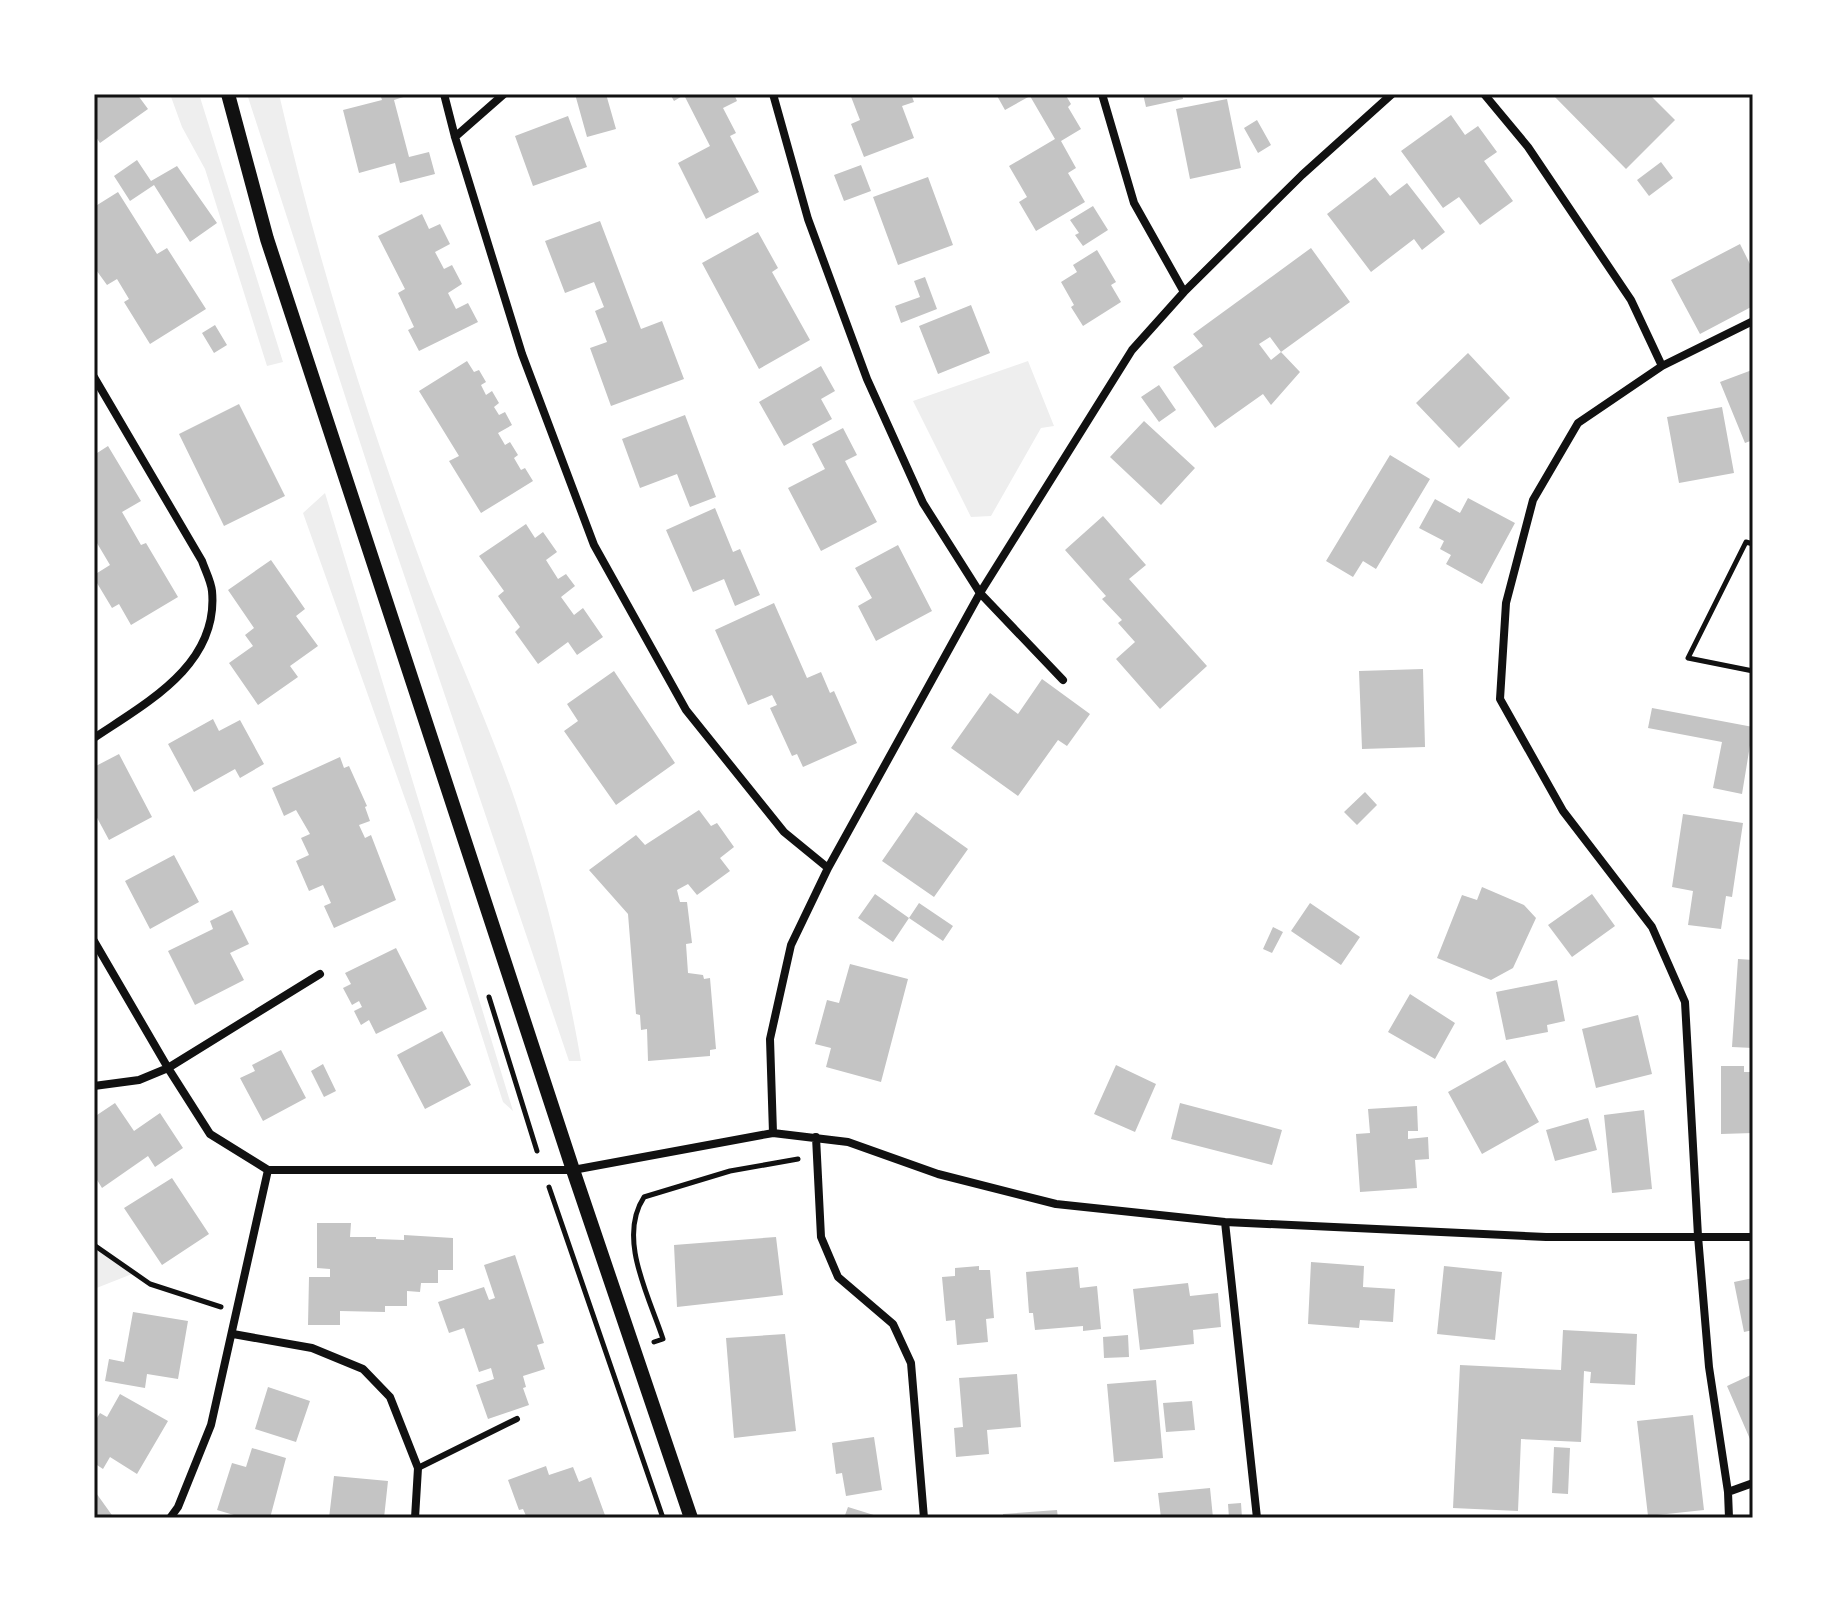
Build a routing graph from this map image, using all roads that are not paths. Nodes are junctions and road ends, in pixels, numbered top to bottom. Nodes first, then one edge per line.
1 (228, 94) edge
2 (444, 94) edge
3 (504, 94) edge
4 (773, 94) edge
5 (1102, 94) edge
6 (1392, 94) edge
7 (1484, 94) edge
8 (455, 137) junction
9 (1184, 292) junction
10 (1753, 321) edge
11 (1662, 366) junction
12 (94, 377) edge
13 (980, 593) junction
14 (1063, 680) dead end
15 (94, 738) edge
16 (828, 868) junction
17 (94, 941) edge
18 (320, 974) dead end
19 (168, 1068) junction
20 (94, 1086) edge
21 (773, 1133) junction
22 (816, 1137) junction
23 (268, 1170) junction
24 (573, 1170) junction
25 (1225, 1222) junction
26 (1698, 1236) junction
27 (1753, 1237) edge
28 (233, 1334) junction
29 (517, 1419) dead end
30 (418, 1468) junction
31 (1753, 1483) edge
32 (1728, 1492) junction
33 (170, 1518) edge
34 (415, 1518) edge
35 (691, 1518) edge
36 (924, 1518) edge
37 (1257, 1518) edge
38 (1729, 1518) edge

1 - 24 street
2 - 8 street
3 - 8 street
4 - 13 street
5 - 9 street
6 - 9 street
7 - 11 street
8 - 16 street
9 - 13 street
10 - 11 street
11 - 26 street
12 - 15 street
13 - 14 street
13 - 16 street
16 - 21 street
17 - 19 street
18 - 19 street
19 - 20 street
19 - 23 street
21 - 22 street
21 - 24 street
22 - 25 street
22 - 36 street
23 - 24 street
23 - 28 street
24 - 35 street
25 - 26 street
25 - 37 street
26 - 27 street
26 - 32 street
28 - 30 street
28 - 33 street
29 - 30 lane
30 - 34 street
31 - 32 street
32 - 38 street

